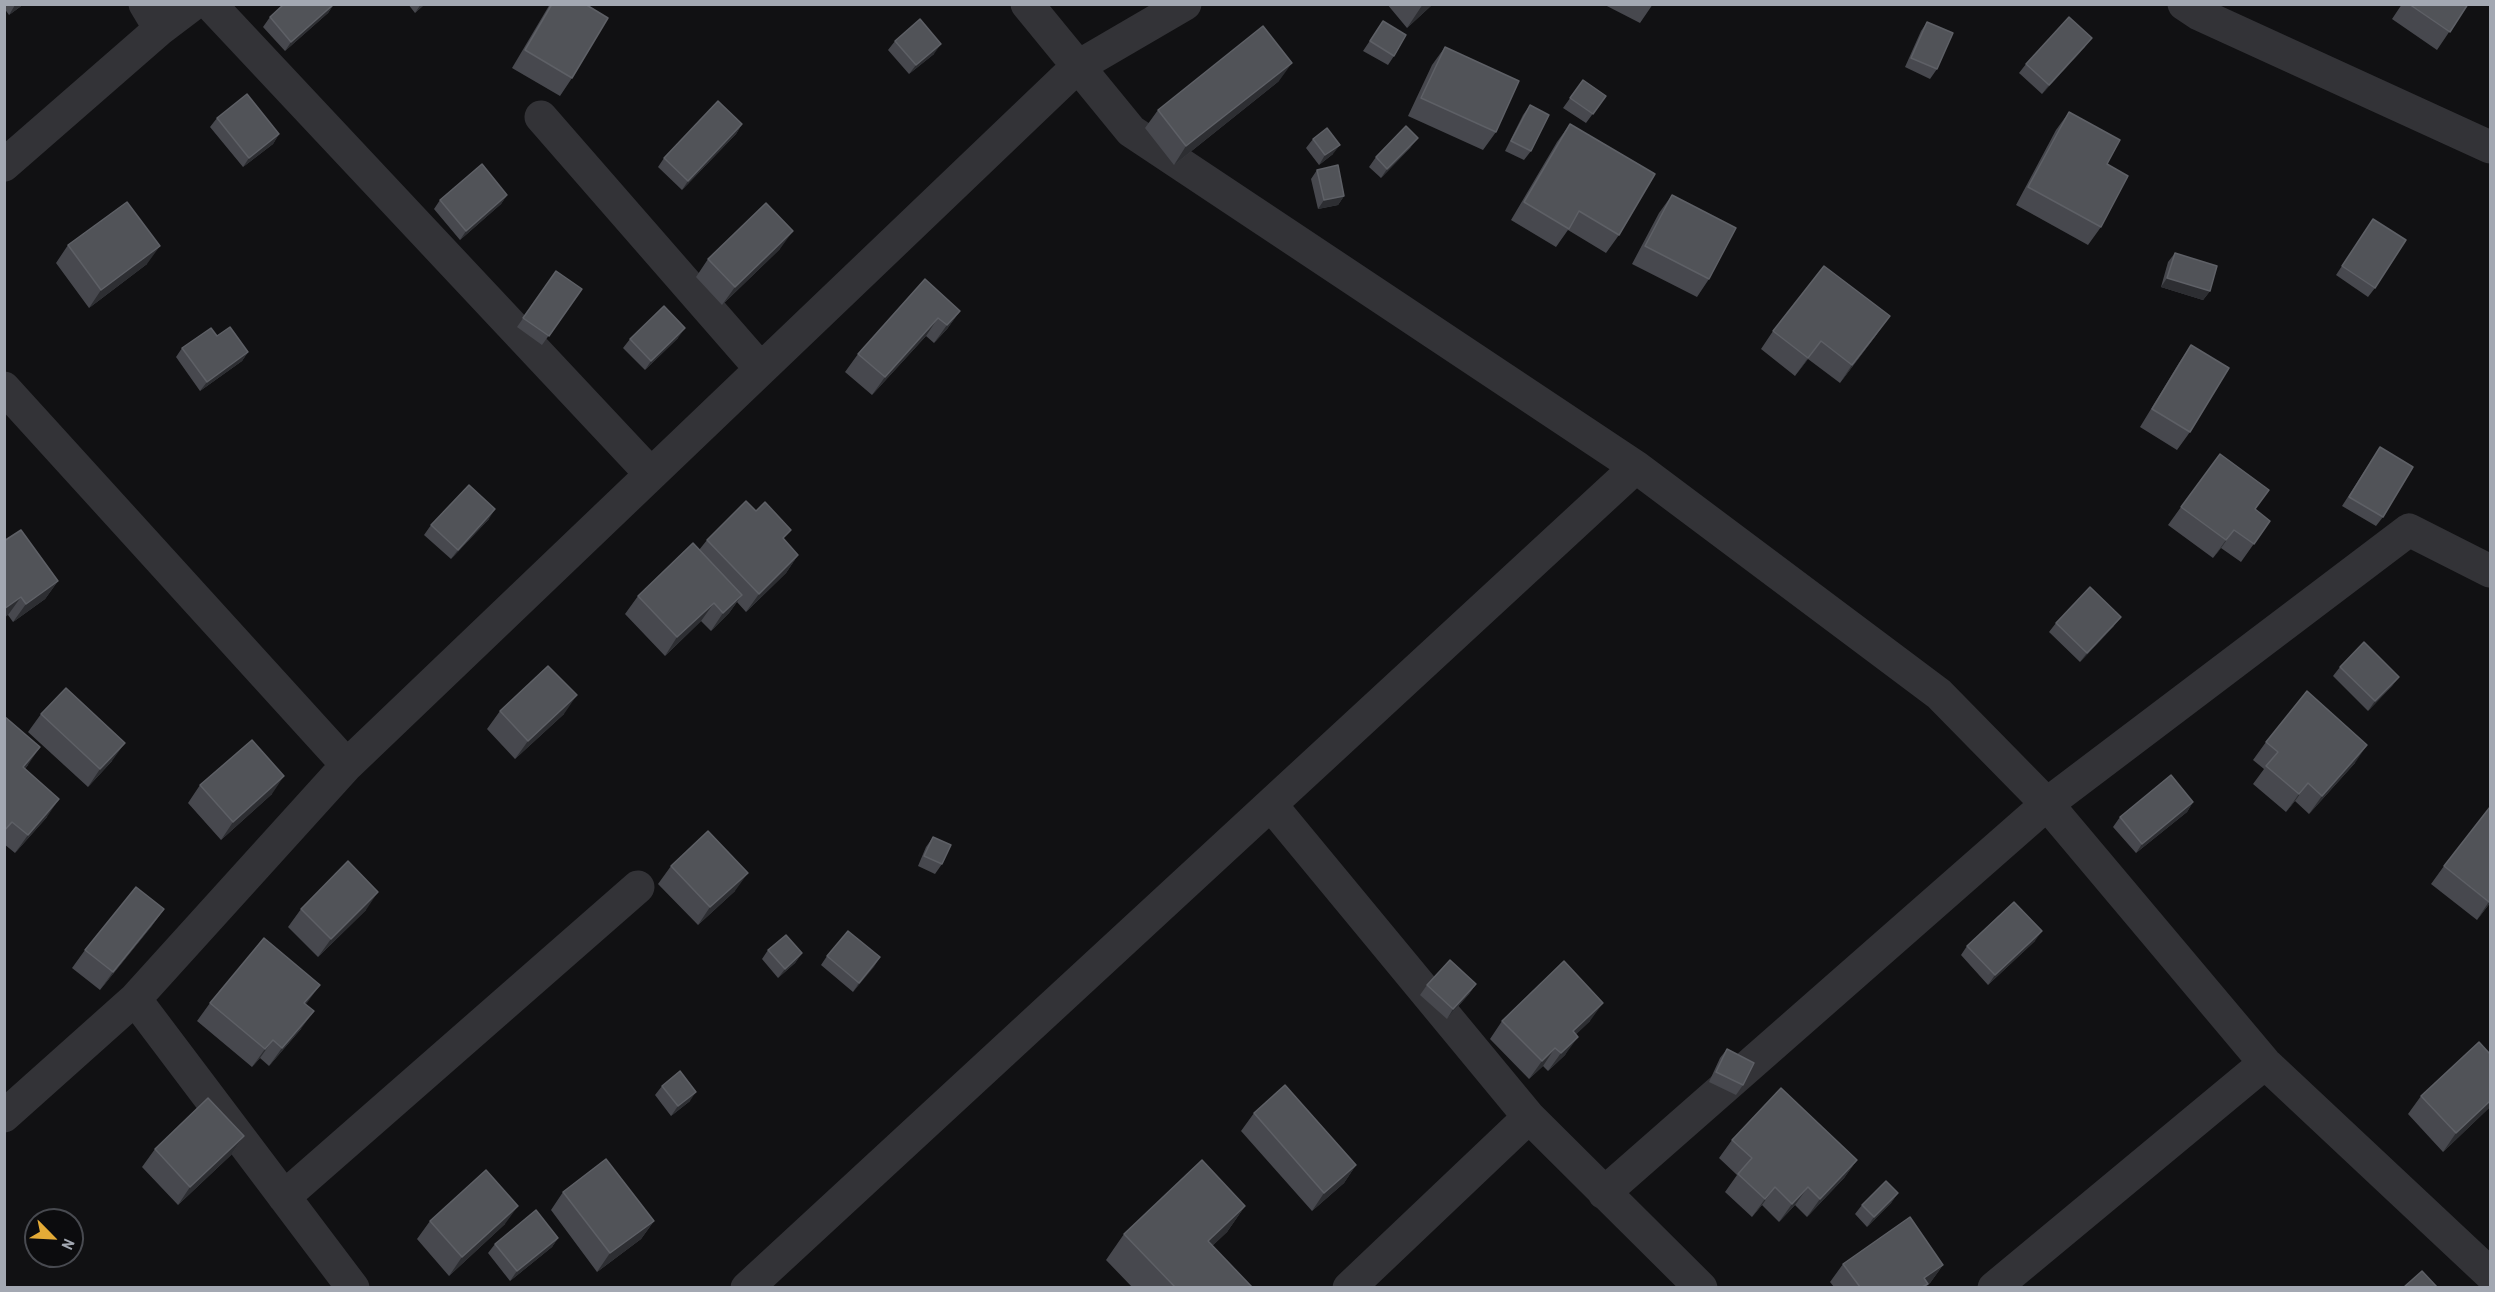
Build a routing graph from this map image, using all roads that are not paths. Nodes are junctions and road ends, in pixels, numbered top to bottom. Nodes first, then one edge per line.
1 (194, 4) edge
2 (210, 4) edge
3 (1027, 4) edge
4 (1185, 4) edge
5 (2184, 4) edge
6 (152, 17) edge
7 (1077, 67) junction
8 (541, 117) dead end
9 (2490, 147) edge
10 (4, 165) edge
11 (760, 368) junction
12 (4, 388) edge
13 (1636, 467) junction
14 (650, 473) junction
15 (2490, 571) edge
16 (346, 765) junction
17 (2047, 804) junction
18 (1271, 805) junction
19 (638, 887) dead end
20 (135, 999) junction
21 (2265, 1063) junction
22 (6, 1112) edge
23 (1529, 1117) junction
24 (1604, 1193) junction
25 (284, 1197) junction
26 (2490, 1274) edge
27 (353, 1287) edge
28 (747, 1287) edge
29 (1349, 1287) edge
30 (1701, 1287) edge
31 (1994, 1287) edge

1 - 6 street
2 - 14 street
3 - 7 street
4 - 7 street
5 - 9 street
6 - 10 street
7 - 11 street
7 - 13 street
8 - 11 street
11 - 14 street
12 - 16 street
13 - 17 street
13 - 18 street
14 - 16 street
15 - 17 street
16 - 20 street
17 - 21 street
17 - 24 street
18 - 23 street
18 - 28 street
19 - 25 street
20 - 22 street
20 - 25 street
21 - 26 street
21 - 31 street
23 - 24 street
23 - 29 street
24 - 30 street
25 - 27 street

